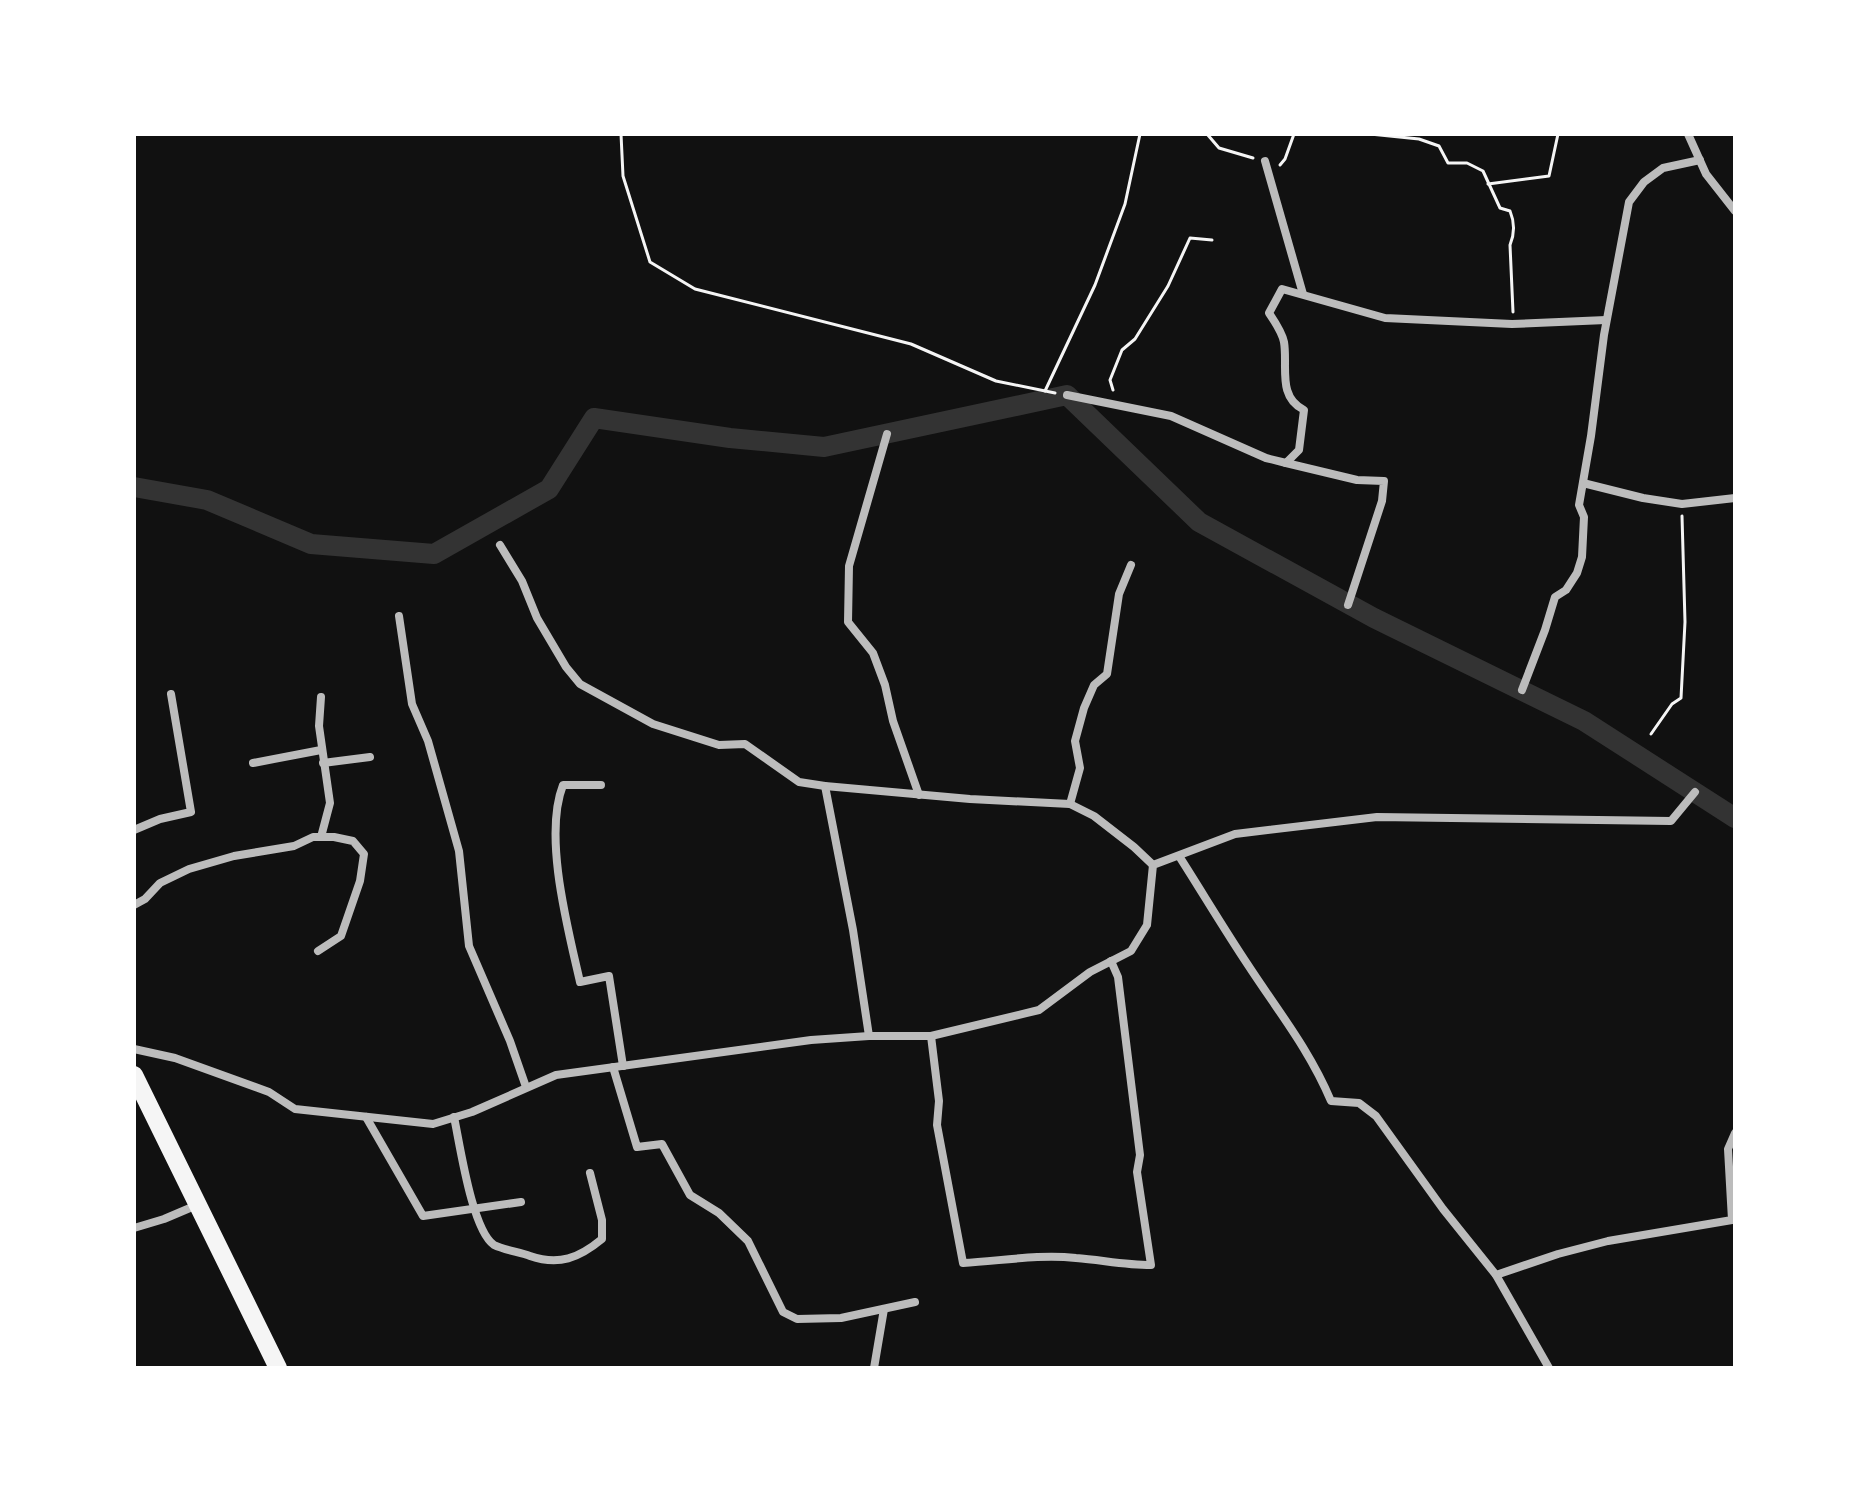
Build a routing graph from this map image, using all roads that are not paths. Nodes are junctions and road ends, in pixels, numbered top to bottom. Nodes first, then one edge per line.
1 (1688, 134) edge
2 (1700, 160) junction
3 (1265, 161) dead end
4 (1735, 212) edge
5 (1303, 294) junction
6 (1606, 320) junction
7 (1067, 395) road end
8 (887, 434) dead end
9 (1286, 463) junction
10 (1583, 483) junction
11 (1735, 498) edge
12 (500, 545) dead end
13 (1131, 565) dead end
14 (1348, 605) dead end
15 (399, 616) dead end
16 (1522, 690) dead end
17 (171, 694) dead end
18 (321, 697) dead end
19 (321, 750) junction
20 (370, 757) dead end
21 (253, 763) dead end
22 (323, 763) junction
23 (601, 785) dead end
24 (825, 786) junction
25 (1695, 792) dead end
26 (919, 795) junction
27 (1070, 804) junction
28 (134, 830) edge
29 (321, 837) junction
30 (1179, 856) junction
31 (1153, 865) junction
32 (134, 905) edge
33 (318, 951) dead end
34 (1111, 961) junction
35 (869, 1036) junction
36 (931, 1036) junction
37 (134, 1049) edge
38 (618, 1066) junction
39 (134, 1075) edge
40 (526, 1087) junction
41 (366, 1117) junction
42 (454, 1117) junction
43 (1735, 1133) edge
44 (590, 1173) dead end
45 (521, 1202) dead end
46 (198, 1204) junction
47 (475, 1208) junction
48 (134, 1228) edge
49 (1496, 1275) junction
50 (915, 1302) dead end
51 (884, 1309) junction
52 (274, 1367) edge
53 (874, 1368) edge
54 (1549, 1368) edge

1 - 2 street
2 - 4 street
2 - 6 street
3 - 5 street
5 - 6 street
5 - 9 street
6 - 10 street
7 - 9 street
8 - 26 street
9 - 14 street
10 - 11 street
10 - 16 street
12 - 24 street
13 - 27 street
15 - 40 street
17 - 28 street
18 - 19 street
19 - 21 street
19 - 22 street
20 - 22 street
22 - 29 street
23 - 38 street
24 - 26 street
24 - 35 street
25 - 30 street
26 - 27 street
27 - 31 street
29 - 32 street
29 - 33 street
30 - 31 street
30 - 49 street
31 - 34 street
34 - 36 street
34 - 36 street
35 - 36 street
35 - 38 street
37 - 41 street
38 - 40 street
38 - 51 street
39 - 46 main road
40 - 42 street
41 - 42 street
41 - 47 street
42 - 47 street
43 - 49 street
44 - 47 street
45 - 47 street
46 - 48 street
46 - 52 main road
49 - 54 street
50 - 51 street
51 - 53 street

